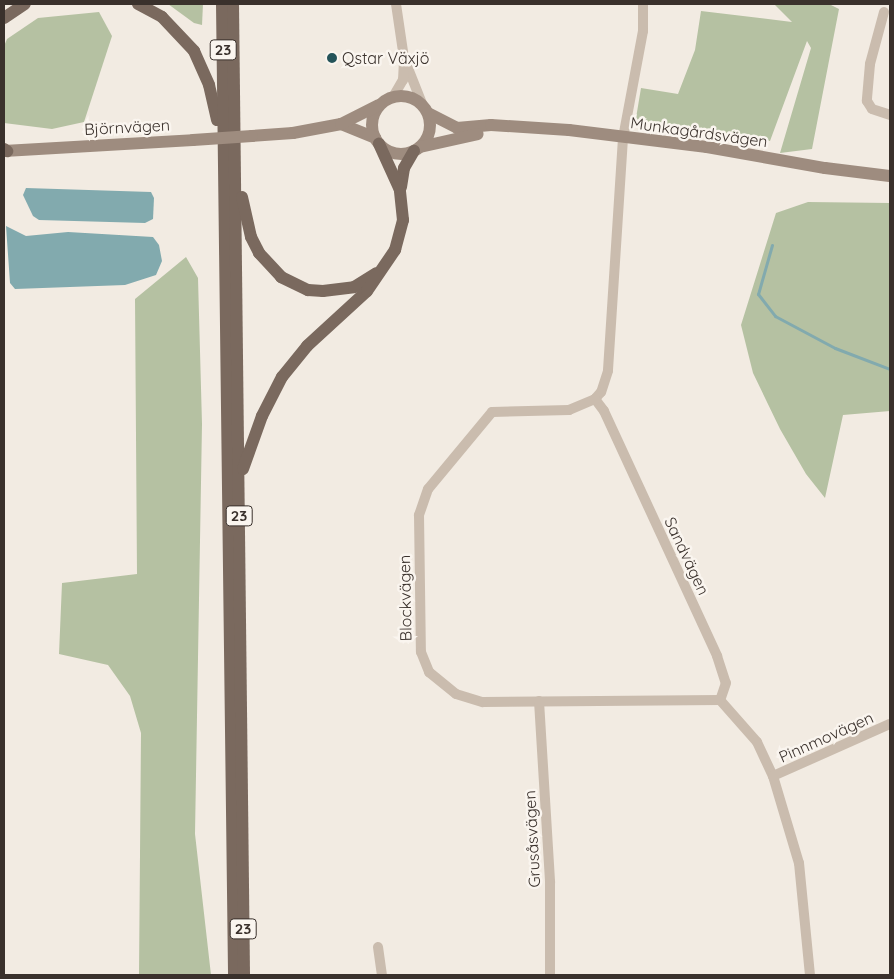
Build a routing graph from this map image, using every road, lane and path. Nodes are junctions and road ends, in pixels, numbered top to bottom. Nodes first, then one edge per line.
1 (25, 4) edge
2 (138, 4) edge
3 (222, 4) edge
4 (233, 4) edge
5 (396, 4) edge
6 (643, 4) edge
7 (887, 10) edge
8 (4, 18) edge
9 (404, 58) junction
10 (388, 100) junction
11 (426, 109) junction
12 (890, 116) edge
13 (341, 124) junction
14 (502, 128) junction
15 (623, 138) junction
16 (377, 141) junction
17 (236, 149) junction
18 (417, 149) junction
19 (5, 150) edge
20 (222, 153) junction
21 (890, 176) edge
22 (400, 190) junction
23 (384, 267) junction
24 (595, 399) junction
25 (239, 481) junction
26 (720, 700) junction
27 (539, 701) junction
28 (890, 724) edge
29 (773, 776) junction
30 (378, 947) dead end
31 (234, 975) edge
32 (244, 975) edge
33 (382, 975) edge
34 (550, 975) edge
35 (810, 975) edge

1 - 8 main road
2 - 20 main road
3 - 20 main road, 23
4 - 17 main road, 23
5 - 9 street
6 - 15 street
7 - 12 street
9 - 10 street
9 - 11 street
10 - 11 street
10 - 13 street
10 - 16 street
11 - 14 street, Munkagårdsvägen
11 - 18 street
13 - 16 street
13 - 19 street, Björnvägen, bridge
14 - 15 street, Munkagårdsvägen
14 - 18 street, Munkagårdsvägen
15 - 21 street, Munkagårdsvägen
15 - 24 street
16 - 18 street
16 - 22 main road
17 - 23 main road
17 - 25 main road, 23
18 - 22 main road
20 - 31 main road, 23
22 - 23 main road
23 - 25 main road
24 - 26 street, Sandvägen
24 - 27 street, Blockvägen
25 - 32 main road, 23
26 - 27 street, Blockvägen
26 - 29 street
27 - 34 street, Grusåsvägen
28 - 29 street, Pinnmovägen
29 - 35 street
30 - 33 street

